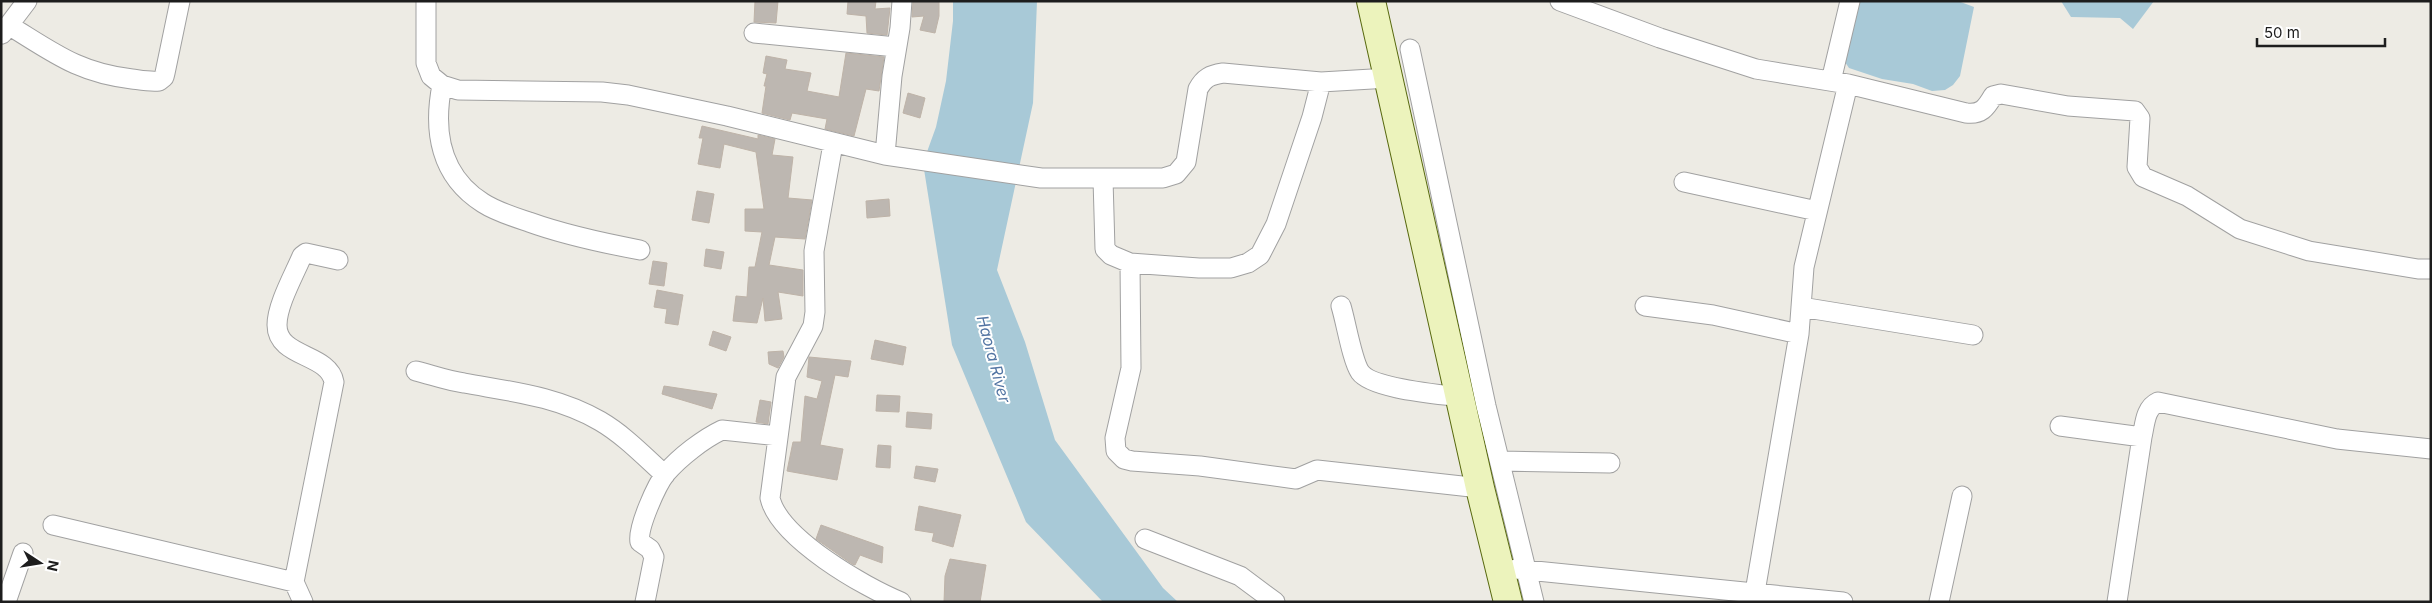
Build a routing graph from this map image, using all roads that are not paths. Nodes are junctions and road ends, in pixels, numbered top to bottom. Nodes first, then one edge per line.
1 (27, 1) edge
2 (180, 1) edge
3 (426, 1) edge
4 (902, 1) edge
5 (1371, 1) edge
6 (1560, 1) edge
7 (1850, 1) edge
8 (6, 31) edge
9 (754, 34) dead end
10 (896, 46) junction
11 (1410, 49) dead end
12 (1389, 78) junction
13 (1321, 82) junction
14 (1840, 82) junction
15 (442, 85) junction
16 (833, 144) junction
17 (885, 155) junction
18 (1102, 179) junction
19 (1684, 182) dead end
20 (1817, 211) junction
21 (640, 250) dead end
22 (338, 260) dead end
23 (1130, 263) junction
24 (2431, 269) edge
25 (1341, 306) dead end
26 (1645, 306) dead end
27 (1801, 307) junction
28 (1799, 334) junction
29 (1973, 335) dead end
30 (416, 371) dead end
31 (1460, 397) junction
32 (2060, 426) dead end
33 (778, 436) junction
34 (2142, 437) junction
35 (2431, 449) edge
36 (1500, 461) junction
37 (1610, 463) dead end
38 (665, 475) junction
39 (1480, 488) junction
40 (1962, 496) dead end
41 (53, 525) dead end
42 (1145, 538) dead end
43 (23, 553) dead end
44 (1514, 568) junction
45 (294, 582) junction
46 (1755, 592) junction
47 (6, 602) edge
48 (303, 602) edge
49 (645, 602) edge
50 (901, 602) edge
51 (1275, 602) edge
52 (1508, 602) edge
53 (1534, 602) edge
54 (1843, 602) edge
55 (1939, 602) edge
56 (2117, 602) edge

1 - 8 street
2 - 8 street
3 - 15 street
4 - 10 street
5 - 12 main road
6 - 14 street
7 - 14 street
9 - 10 street
10 - 17 street
11 - 36 street
12 - 13 street
12 - 31 main road
13 - 18 street
13 - 23 street
14 - 20 street
14 - 24 street
15 - 16 street
15 - 21 street
16 - 17 street
16 - 33 street
17 - 18 street
18 - 23 street
19 - 20 street
20 - 27 street
22 - 45 street
23 - 39 street
25 - 31 street
26 - 28 street
27 - 28 street
27 - 29 street
28 - 46 street
30 - 38 street
31 - 39 main road
32 - 34 street
33 - 38 street
33 - 50 street
34 - 35 street
34 - 56 street
36 - 37 street
36 - 44 street
38 - 49 street
39 - 44 main road
40 - 55 street
41 - 45 street
42 - 51 street
43 - 47 street
44 - 46 street
44 - 52 main road
44 - 53 street
45 - 48 street
46 - 54 street

